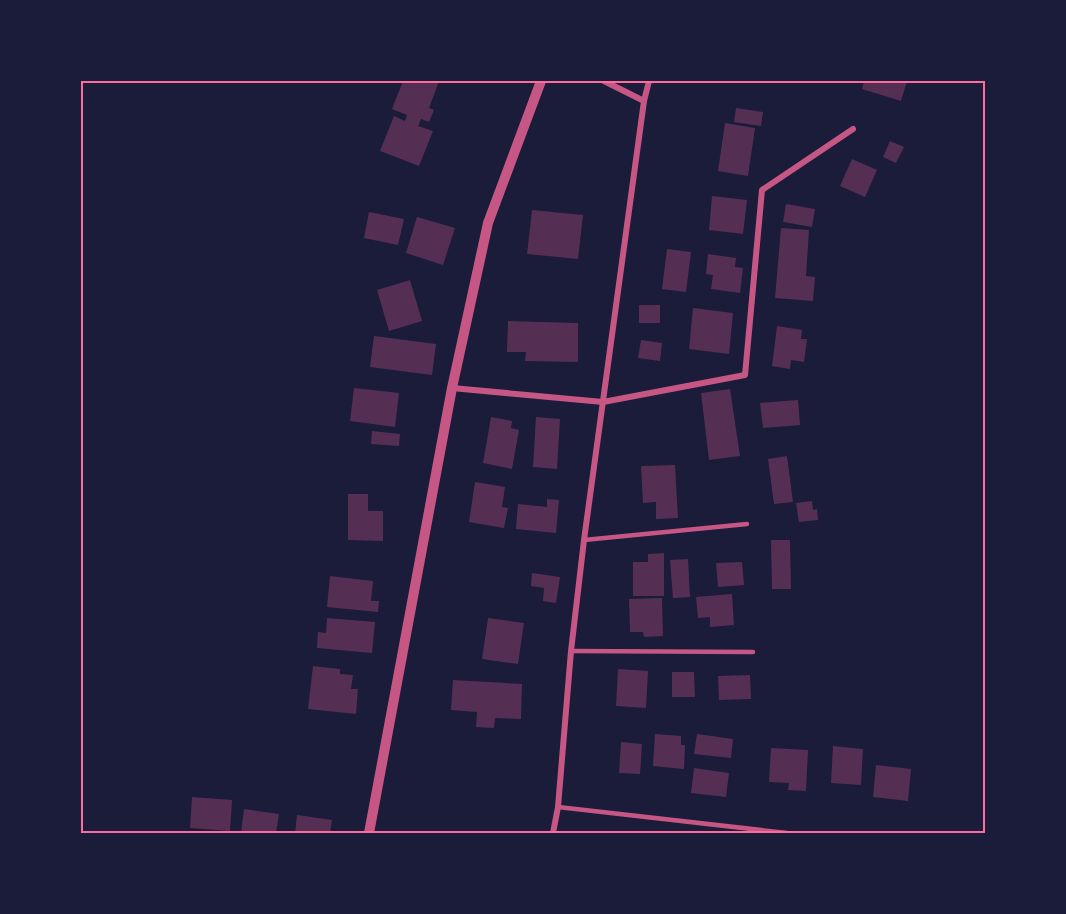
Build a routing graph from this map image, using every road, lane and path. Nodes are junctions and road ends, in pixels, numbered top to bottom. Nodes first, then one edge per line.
1 (541, 81) edge
2 (604, 81) edge
3 (649, 81) edge
4 (644, 102) junction
5 (854, 129) dead end
6 (452, 388) junction
7 (603, 402) junction
8 (747, 524) dead end
9 (585, 540) junction
10 (571, 651) junction
11 (753, 652) dead end
12 (558, 807) junction
13 (369, 833) edge
14 (553, 833) edge
15 (787, 833) edge

1 - 6 street
2 - 4 street
3 - 4 street
4 - 7 street
5 - 7 street
6 - 7 street
6 - 13 street
7 - 9 street
8 - 9 lane
9 - 10 street
10 - 11 lane
10 - 12 street
12 - 14 street
12 - 15 lane

